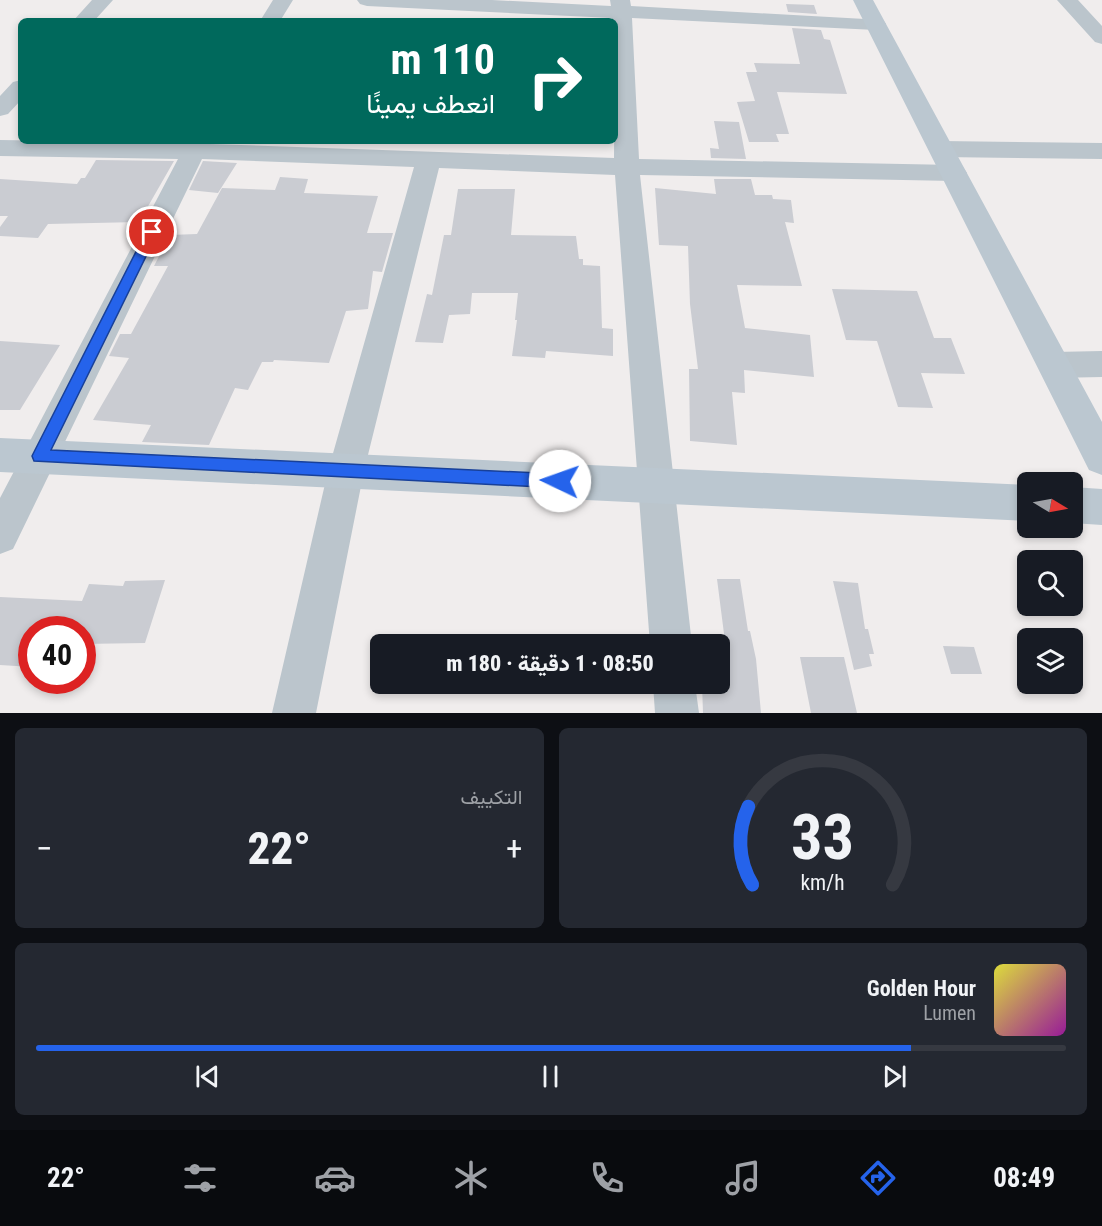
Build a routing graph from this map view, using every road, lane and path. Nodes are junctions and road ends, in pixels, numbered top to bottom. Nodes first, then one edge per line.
1 (103, 0) edge
2 (283, 0) edge
3 (367, 0) edge
4 (1067, 0) edge
5 (621, 6) edge
6 (438, 7) edge
7 (870, 12) edge
8 (86, 18) edge
9 (272, 18) edge
10 (1102, 38) edge
11 (18, 90) edge
12 (0, 110) edge
13 (196, 146) edge
14 (0, 148) edge
15 (1102, 151) edge
16 (415, 153) edge
17 (948, 161) junction
18 (627, 167) junction
19 (1102, 364) edge
20 (1054, 365) junction
21 (0, 454) edge
22 (40, 456) junction
23 (1102, 458) edge
24 (346, 471) junction
25 (656, 485) junction
26 (1017, 502) edge
27 (1083, 506) edge
28 (1102, 507) edge
29 (0, 536) edge
30 (670, 634) edge
31 (675, 694) edge
32 (294, 713) edge
33 (677, 713) edge

1 - 8 street
2 - 9 street
3 - 6 street
4 - 10 street
5 - 6 street
5 - 7 street
5 - 18 street
7 - 17 street
11 - 12 street
13 - 14 street
13 - 16 street
13 - 22 street
15 - 17 street
16 - 18 street
16 - 24 street
17 - 18 street
17 - 20 street
18 - 25 street
19 - 20 street
20 - 23 street
21 - 22 street
22 - 24 street
22 - 29 street
24 - 25 street
24 - 32 street
25 - 26 street
25 - 30 street
27 - 28 street
31 - 33 street

